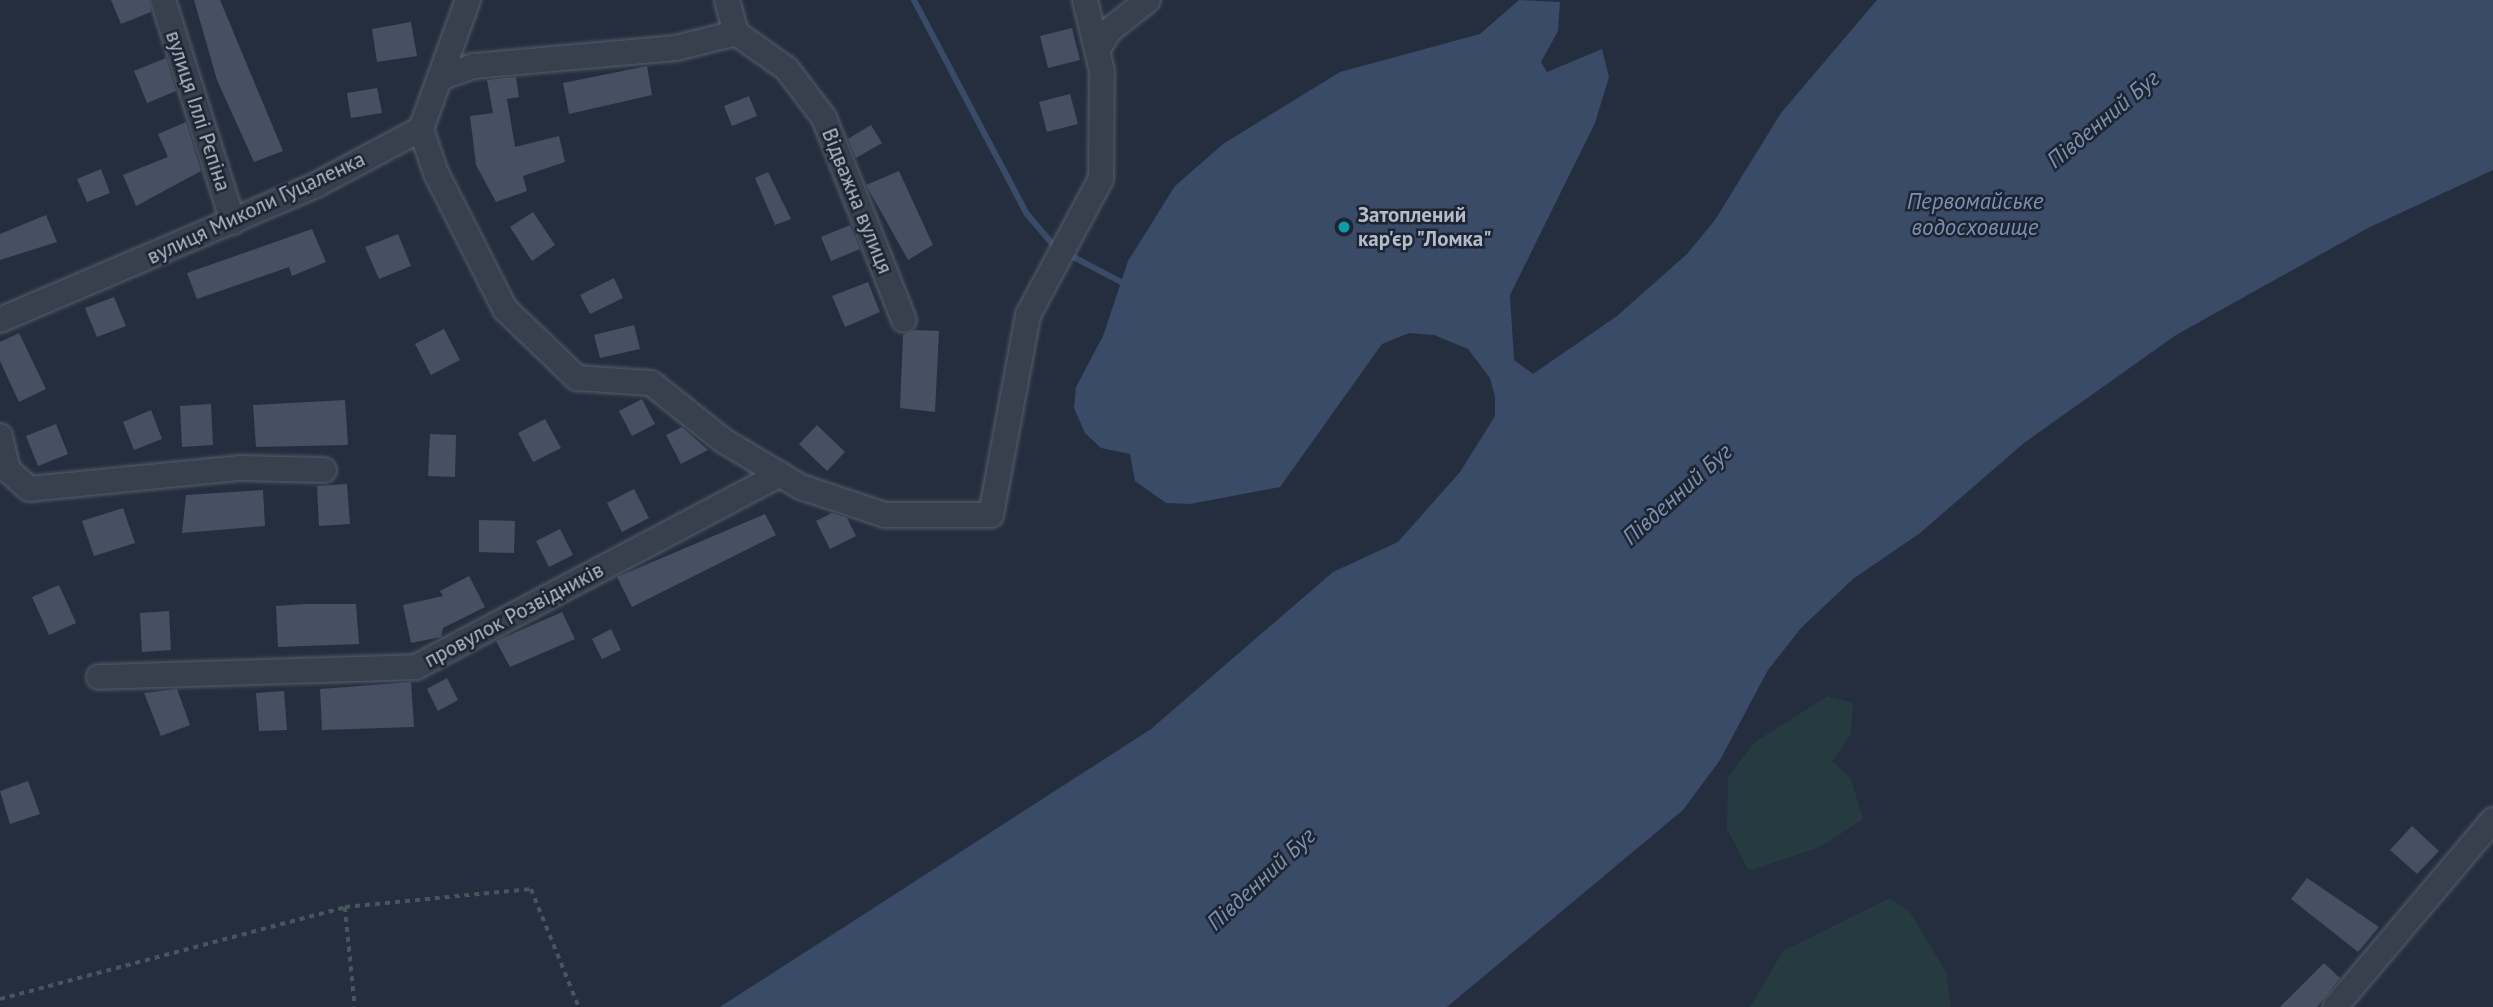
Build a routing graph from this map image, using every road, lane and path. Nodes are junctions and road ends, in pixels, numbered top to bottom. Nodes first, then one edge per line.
1 (163, 0) edge
2 (468, 0) edge
3 (727, 0) edge
4 (1085, 0) edge
5 (1148, 0) edge
6 (736, 33) junction
7 (1098, 49) junction
8 (443, 77) junction
9 (421, 129) junction
10 (233, 222) junction
11 (0, 320) edge
12 (904, 320) dead end
13 (0, 436) edge
14 (324, 470) dead end
15 (780, 474) junction
16 (99, 677) dead end
17 (2493, 820) edge
18 (345, 907) junction
19 (0, 999) edge
20 (355, 1007) edge
21 (579, 1007) edge
22 (2335, 1007) edge

1 - 10 street, вулиця Іллі Рєпіна
2 - 8 street
3 - 6 street
4 - 7 street
5 - 7 street
6 - 8 street
6 - 12 street, Відважна вулиця
7 - 15 street
8 - 9 street
9 - 10 street, вулиця Миколи Гуцаленка
9 - 15 street
10 - 11 street, вулиця Миколи Гуцаленка
13 - 14 street
15 - 16 street, провулок Розвідників
17 - 22 street
18 - 19 path
18 - 20 path
18 - 21 path

